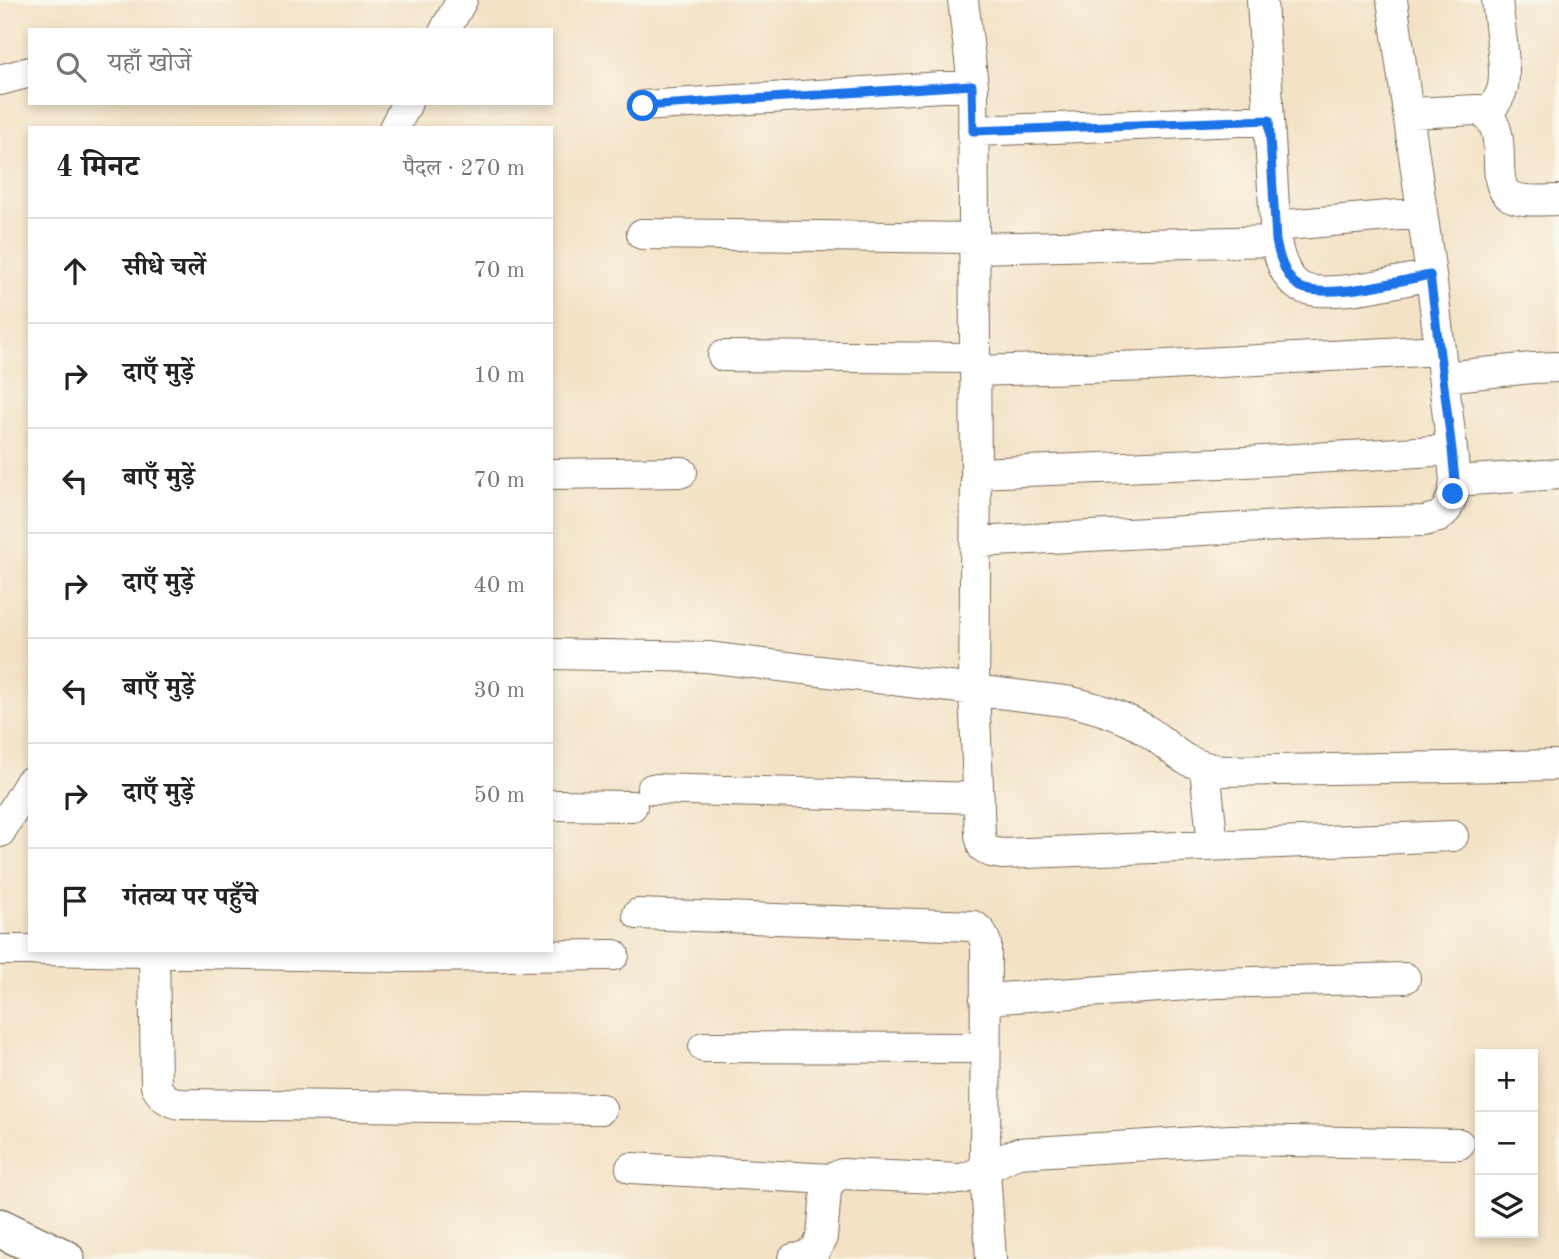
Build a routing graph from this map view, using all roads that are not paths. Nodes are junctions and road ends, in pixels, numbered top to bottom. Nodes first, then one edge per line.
1 (462, 0) edge
2 (963, 0) edge
3 (987, 0) edge
4 (1262, 0) edge
5 (1392, 0) edge
6 (1497, 0) edge
7 (446, 28) edge
8 (28, 73) edge
9 (0, 80) edge
10 (972, 85) junction
11 (406, 105) edge
12 (643, 106) dead end
13 (1408, 113) junction
14 (1487, 114) junction
15 (1269, 120) junction
16 (395, 126) edge
17 (973, 131) junction
18 (1559, 200) edge
19 (1422, 213) junction
20 (1276, 233) junction
21 (642, 234) dead end
22 (974, 243) junction
23 (1430, 275) junction
24 (723, 356) dead end
25 (1442, 363) junction
26 (975, 364) junction
27 (1559, 367) edge
28 (1452, 450) junction
29 (682, 472) dead end
30 (976, 473) junction
31 (553, 474) edge
32 (1559, 474) edge
33 (1455, 481) junction
34 (976, 542) junction
35 (553, 654) edge
36 (974, 690) junction
37 (1559, 765) edge
38 (1205, 768) junction
39 (27, 791) edge
40 (979, 798) junction
41 (553, 805) edge
42 (0, 832) edge
43 (1454, 836) dead end
44 (1213, 846) junction
45 (638, 914) dead end
46 (0, 950) edge
47 (28, 950) edge
48 (153, 952) joint
49 (614, 956) dead end
50 (1405, 978) dead end
51 (985, 999) junction
52 (704, 1047) dead end
53 (985, 1048) junction
54 (601, 1109) dead end
55 (1459, 1144) dead end
56 (631, 1168) dead end
57 (985, 1170) junction
58 (831, 1179) junction
59 (0, 1228) edge
60 (65, 1259) edge
61 (793, 1259) edge
62 (991, 1259) edge

1 - 7 street
2 - 3 street
2 - 10 street
4 - 15 street
5 - 13 street
6 - 14 street
8 - 9 street
10 - 12 street
10 - 17 street
11 - 16 street
13 - 14 street
13 - 19 street
14 - 18 street
15 - 17 street
15 - 20 street
17 - 22 street
19 - 20 street
19 - 23 street
20 - 22 street
20 - 23 street
21 - 22 street
22 - 26 street
23 - 25 street
24 - 26 street
25 - 26 street
25 - 27 street
25 - 28 street
26 - 30 street
28 - 30 street
28 - 33 street
29 - 31 street
30 - 34 street
32 - 33 street
33 - 34 street
34 - 36 street
35 - 36 street
36 - 38 street
36 - 40 street
37 - 38 street
38 - 44 street
39 - 42 street
40 - 41 street
40 - 44 street
43 - 44 street
45 - 51 street
46 - 47 street
48 - 49 street
48 - 54 street
50 - 51 street
51 - 53 street
52 - 53 street
53 - 57 street
55 - 57 street
56 - 58 street
57 - 58 street
57 - 62 street
58 - 61 street
59 - 60 main road

